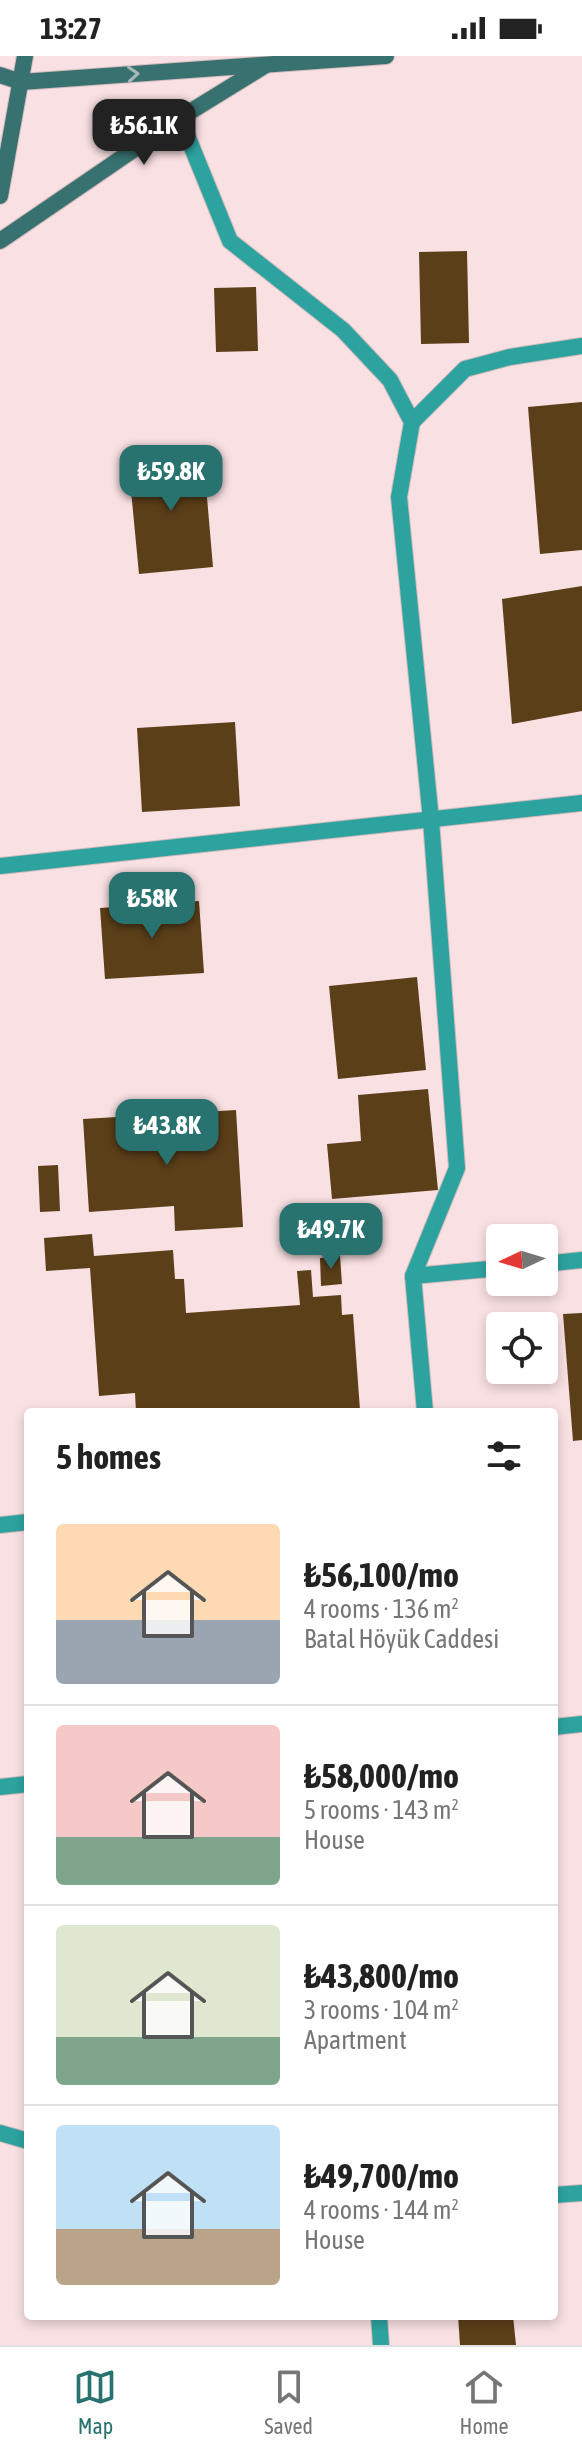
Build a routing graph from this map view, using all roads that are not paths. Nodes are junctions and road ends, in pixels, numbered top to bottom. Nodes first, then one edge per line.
1 (25, 56) edge
2 (386, 56) edge
3 (268, 64) junction
4 (0, 75) edge
5 (21, 82) junction
6 (180, 118) junction
7 (0, 196) edge
8 (0, 241) edge
9 (582, 346) edge
10 (412, 422) junction
11 (582, 803) edge
12 (431, 820) junction
13 (0, 866) edge
14 (582, 1260) edge
15 (558, 1263) edge
16 (486, 1269) edge
17 (413, 1276) junction
18 (425, 1408) edge
19 (24, 1522) edge
20 (0, 1525) edge
21 (582, 1724) edge
22 (558, 1727) edge
23 (24, 1784) edge
24 (0, 1787) edge
25 (0, 2133) edge
26 (24, 2140) edge
27 (582, 2193) edge
28 (558, 2195) edge
29 (379, 2320) edge
30 (381, 2345) edge

1 - 5 main road
2 - 3 main road
5 -> 3 main road
3 - 6 main road
4 - 5 main road
5 - 7 main road
6 - 8 main road
6 - 10 street
9 - 10 street
10 - 12 street
11 - 12 street
12 - 13 street
12 - 17 street
14 - 15 street
16 - 17 street
17 - 18 street
19 - 20 street
21 - 22 street
23 - 24 street
25 - 26 street
27 - 28 street
29 - 30 street

